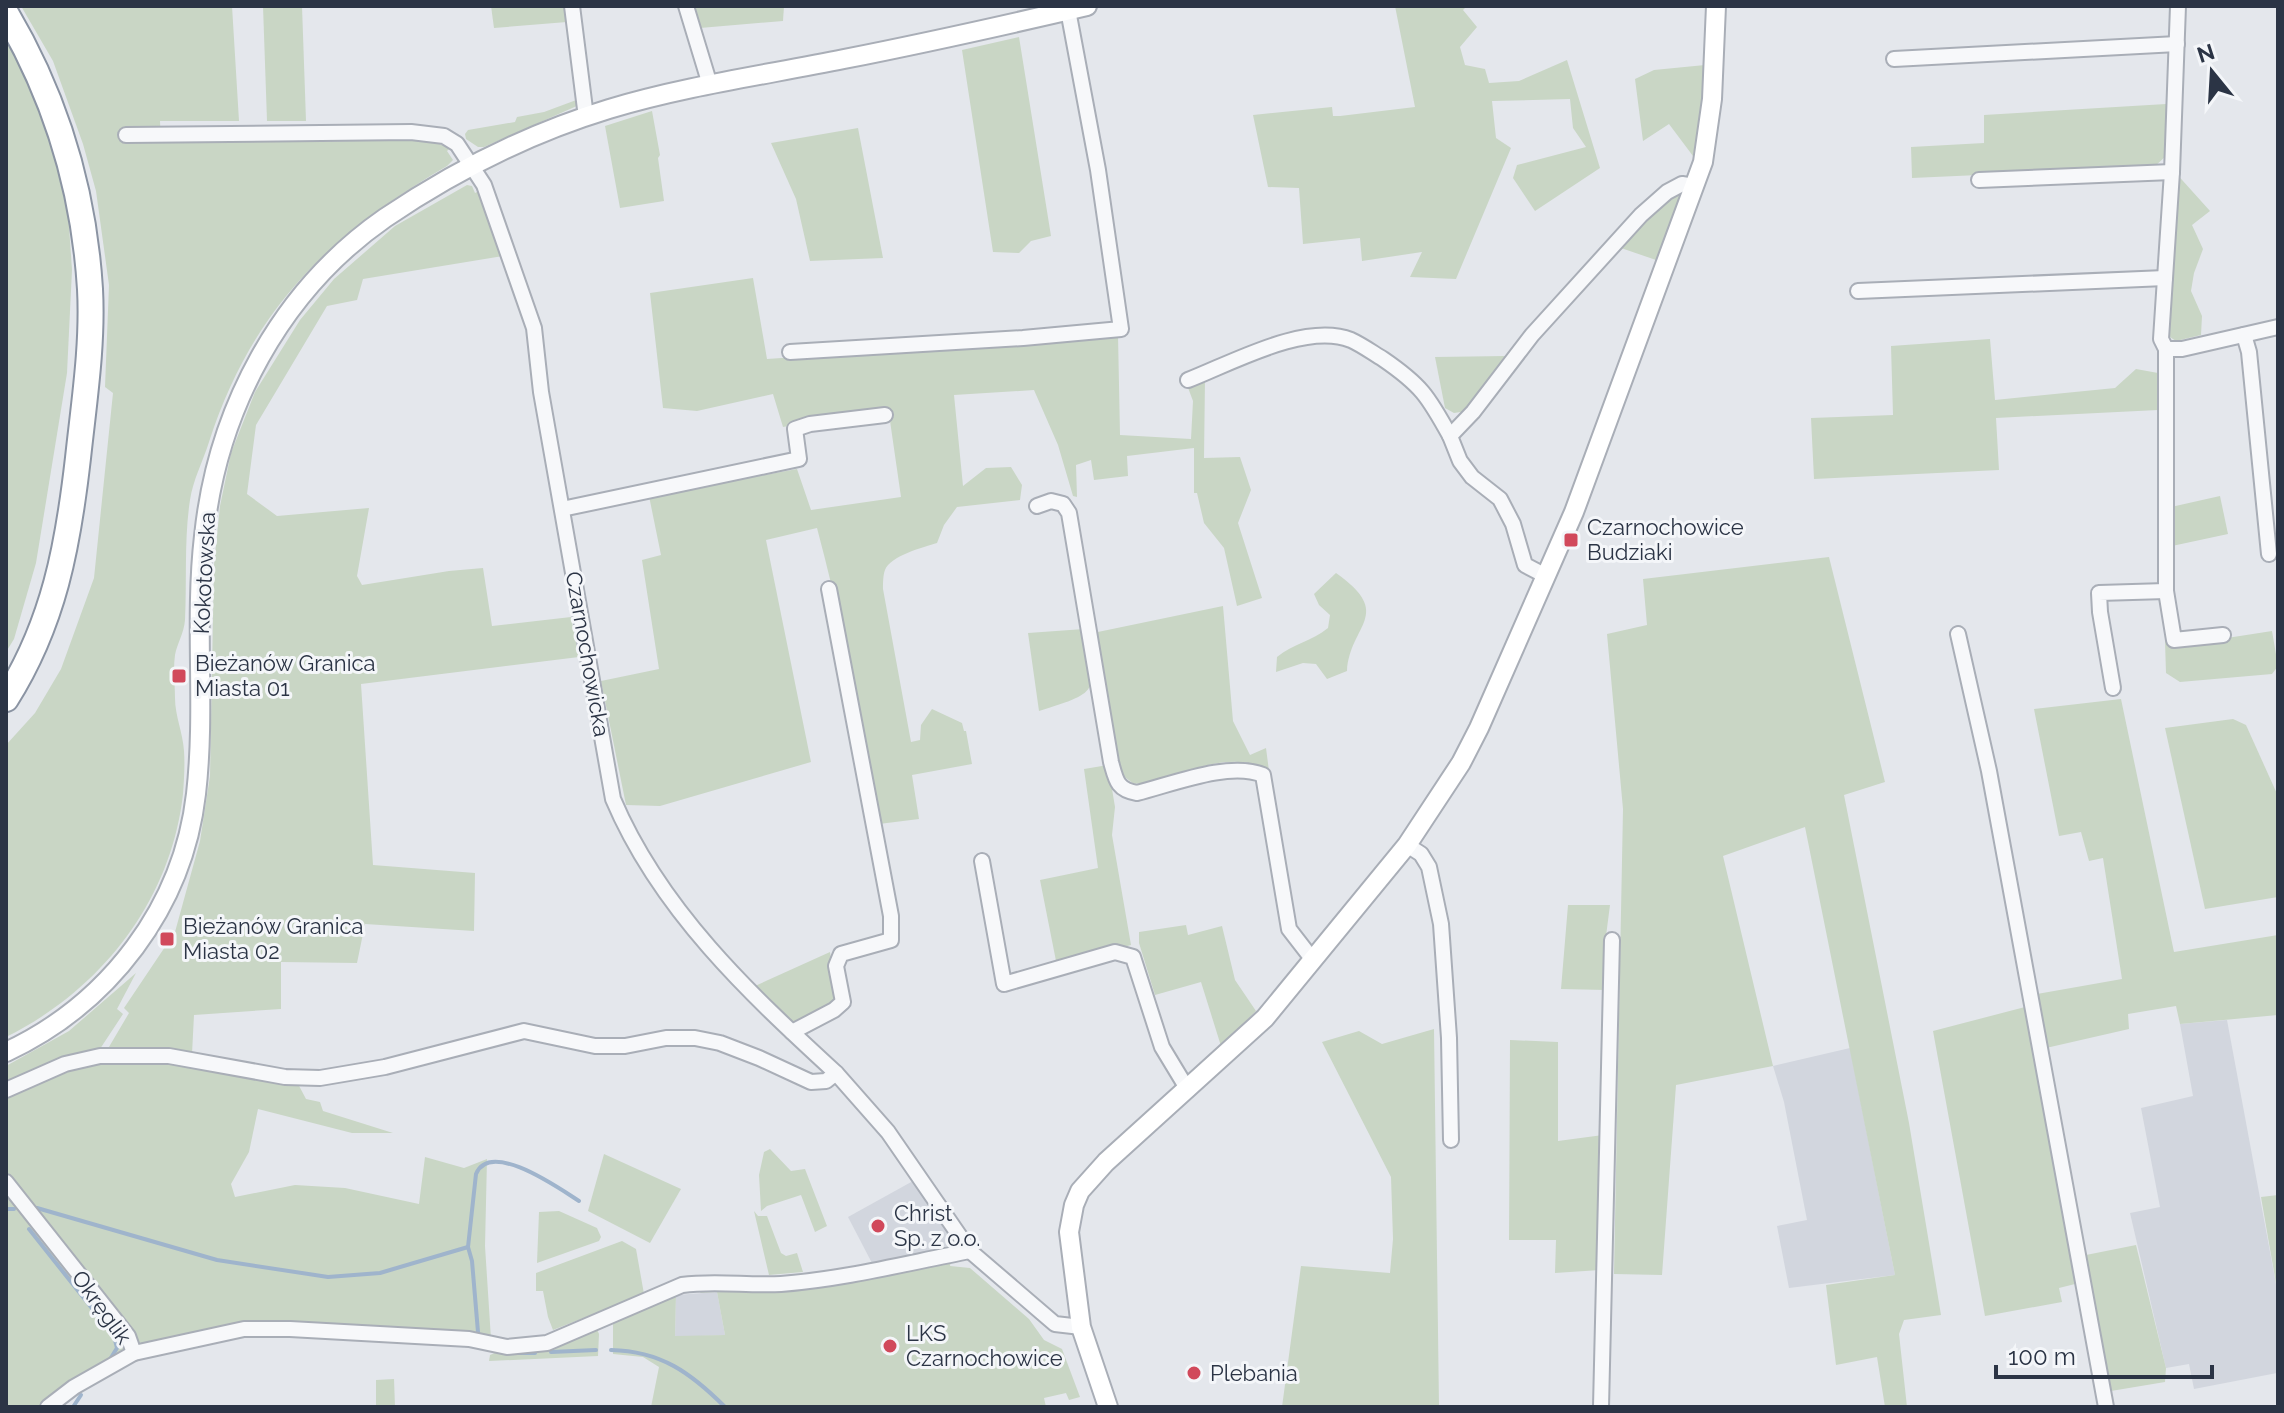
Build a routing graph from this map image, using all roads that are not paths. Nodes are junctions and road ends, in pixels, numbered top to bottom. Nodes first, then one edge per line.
1 (572, 6) edge
2 (686, 6) edge
3 (1087, 6) edge
4 (1716, 6) edge
5 (2178, 6) edge
6 (1068, 10) junction
7 (6, 13) edge
8 (2177, 44) junction
9 (1894, 59) dead end
10 (710, 85) junction
11 (586, 117) junction
12 (126, 135) dead end
13 (469, 169) junction
14 (2172, 172) junction
15 (1979, 180) dead end
16 (1694, 186) junction
17 (2165, 278) junction
18 (1858, 291) dead end
19 (2278, 327) edge
20 (2244, 335) junction
21 (2166, 349) junction
22 (790, 352) dead end
23 (1188, 380) dead end
24 (885, 415) dead end
25 (1450, 436) junction
26 (1037, 506) dead end
27 (562, 509) junction
28 (2269, 554) dead end
29 (1546, 576) junction
30 (829, 589) dead end
31 (2166, 591) junction
32 (1958, 634) dead end
33 (2223, 635) dead end
34 (2113, 688) dead end
35 (6, 699) edge
36 (1407, 845) junction
37 (982, 861) dead end
38 (1612, 940) dead end
39 (1313, 960) junction
40 (792, 1032) junction
41 (6, 1052) edge
42 (836, 1073) junction
43 (6, 1090) edge
44 (1188, 1090) junction
45 (1451, 1140) dead end
46 (6, 1182) edge
47 (970, 1251) junction
48 (1081, 1327) junction
49 (134, 1353) junction
50 (48, 1407) edge
51 (1108, 1407) edge
52 (1601, 1407) edge
53 (2106, 1407) edge

1 - 11 street
2 - 10 street
3 - 6 street, Kokotowska
4 - 16 street
5 - 8 street
6 - 10 street, Kokotowska
6 - 22 street
7 - 35 highway
8 - 9 street
8 - 14 street
10 - 11 street, Kokotowska
11 - 13 street, Kokotowska
12 - 13 street, Czarnochowicka
13 - 27 street, Czarnochowicka
13 - 41 street, Kokotowska
14 - 15 street
14 - 17 street
16 - 25 street
16 - 29 street
17 - 18 street
17 - 21 street
19 - 20 street
20 - 21 street
20 - 28 street
21 - 31 street
23 - 25 street
24 - 27 street
25 - 29 street
26 - 39 street
27 - 40 street, Czarnochowicka
29 - 36 street
30 - 40 street
31 - 33 street
31 - 34 street
32 - 53 street
36 - 39 street
36 - 45 street
37 - 44 street
38 - 52 street
39 - 44 street
40 - 42 street, Czarnochowicka
42 - 43 street
42 - 47 street, Czarnochowicka
44 - 48 street
46 - 49 street, Okręglik
47 - 48 street, Czarnochowicka
47 - 49 street
48 - 51 street
49 - 50 street, Okręglik

